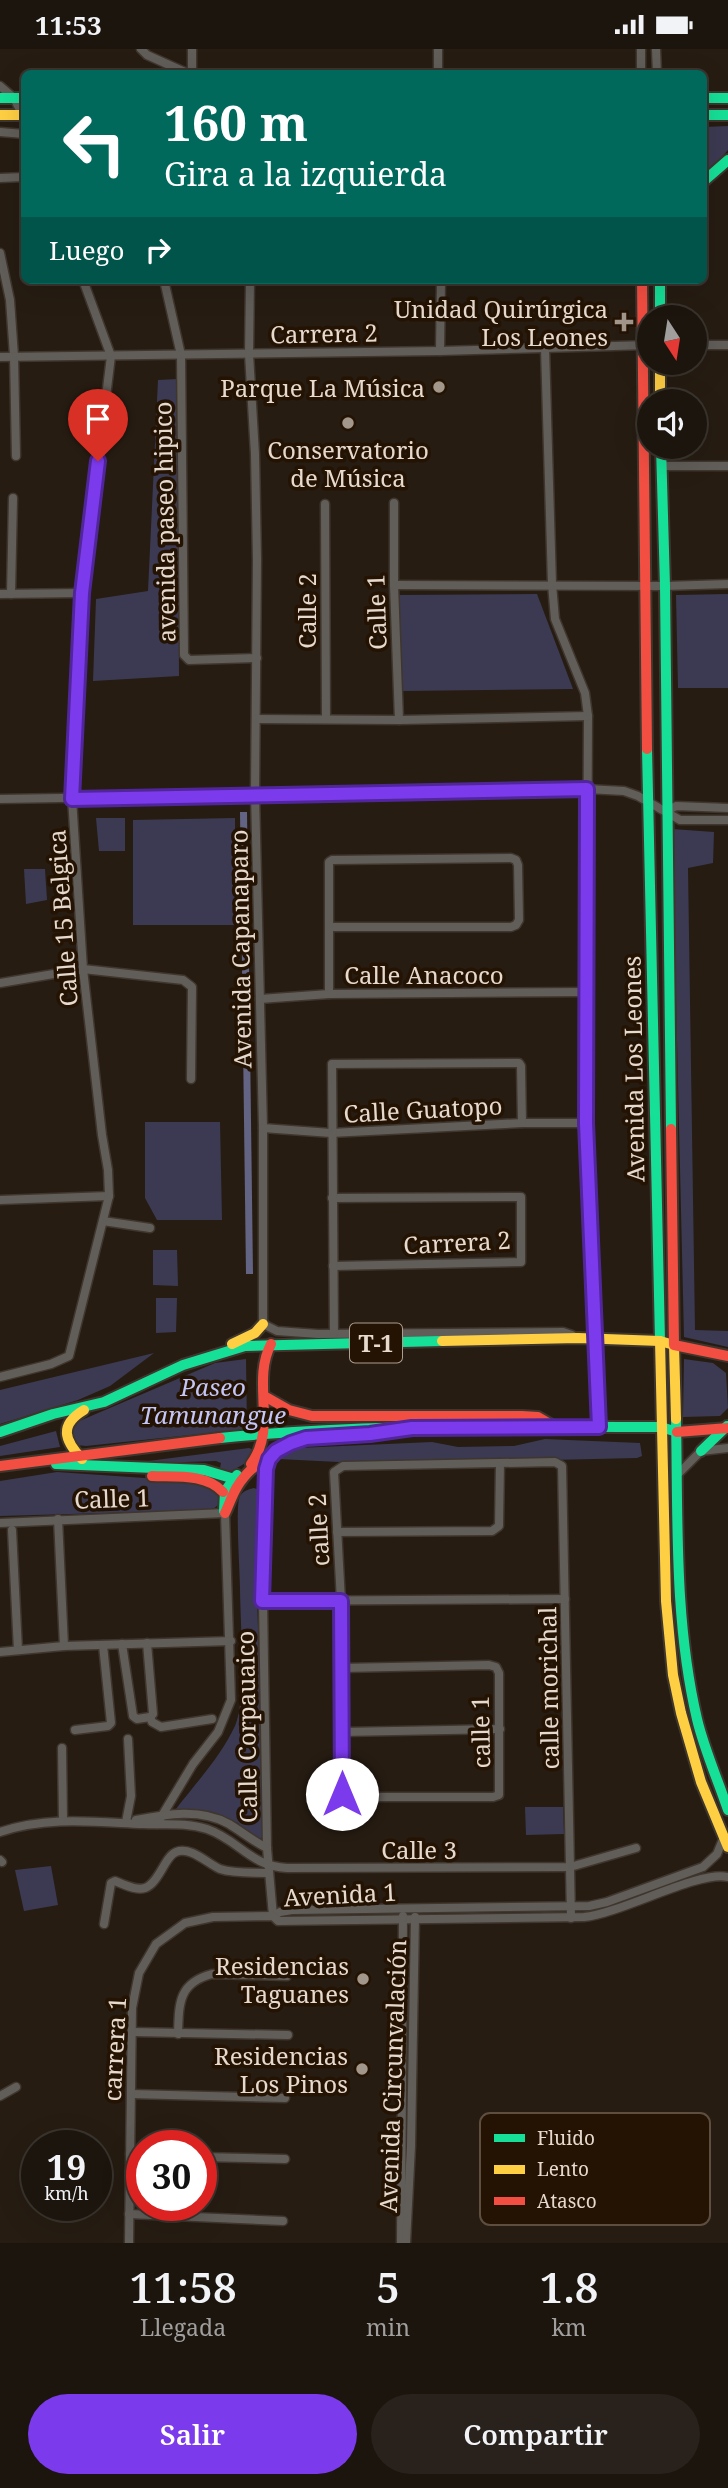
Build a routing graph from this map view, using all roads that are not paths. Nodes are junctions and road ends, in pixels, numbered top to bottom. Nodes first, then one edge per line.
1 (141, 49) edge
2 (192, 49) edge
3 (438, 49) edge
4 (641, 49) edge
5 (656, 49) edge
6 (183, 70) edge
7 (190, 70) edge
8 (438, 70) edge
9 (642, 70) edge
10 (657, 70) edge
11 (0, 86) edge
12 (707, 97) edge
13 (0, 98) edge
14 (19, 98) edge
15 (728, 98) edge
16 (0, 115) edge
17 (707, 115) edge
18 (728, 115) edge
19 (21, 116) edge
20 (0, 132) edge
21 (21, 134) edge
22 (728, 160) edge
23 (21, 177) edge
24 (0, 178) edge
25 (707, 178) edge
26 (0, 253) edge
27 (84, 284) edge
28 (165, 284) edge
29 (250, 284) edge
30 (441, 284) edge
31 (642, 284) edge
32 (660, 284) edge
33 (644, 305) edge
34 (660, 305) edge
35 (637, 345) edge
36 (707, 345) edge
37 (728, 345) edge
38 (545, 348) junction
39 (440, 351) junction
40 (249, 354) junction
41 (181, 355) junction
42 (14, 356) junction
43 (111, 356) junction
44 (0, 357) edge
45 (646, 375) edge
46 (16, 456) dead end
47 (661, 459) edge
48 (661, 465) junction
49 (728, 466) edge
50 (13, 498) dead end
51 (394, 503) dead end
52 (325, 505) dead end
53 (728, 584) edge
54 (394, 585) junction
55 (552, 585) junction
56 (645, 585) junction
57 (665, 586) junction
58 (82, 593) junction
59 (0, 594) edge
60 (11, 594) junction
61 (257, 658) junction
62 (588, 716) junction
63 (326, 718) junction
64 (256, 719) junction
65 (399, 720) junction
66 (587, 789) junction
67 (255, 794) junction
68 (0, 799) edge
69 (72, 799) junction
70 (649, 803) junction
71 (728, 808) edge
72 (667, 811) junction
73 (728, 820) edge
74 (330, 927) junction
75 (83, 969) junction
76 (0, 983) edge
77 (588, 992) junction
78 (329, 994) junction
79 (260, 999) junction
80 (191, 1079) dead end
81 (522, 1123) junction
82 (586, 1123) junction
83 (263, 1128) junction
84 (331, 1133) junction
85 (108, 1196) junction
86 (332, 1198) junction
87 (0, 1201) edge
88 (103, 1221) junction
89 (150, 1228) dead end
90 (333, 1266) junction
91 (263, 1324) junction
92 (334, 1333) junction
93 (578, 1338) junction
94 (596, 1338) junction
95 (660, 1341) junction
96 (271, 1344) junction
97 (674, 1345) junction
98 (211, 1355) junction
99 (726, 1358) edge
100 (0, 1377) edge
101 (265, 1397) junction
102 (104, 1402) junction
103 (555, 1427) junction
104 (599, 1427) junction
105 (661, 1427) junction
106 (727, 1427) edge
107 (412, 1428) junction
108 (0, 1432) edge
109 (677, 1432) junction
110 (263, 1434) junction
111 (728, 1448) edge
112 (276, 1451) junction
113 (701, 1451) junction
114 (78, 1455) junction
115 (18, 1463) junction
116 (500, 1463) junction
117 (0, 1466) edge
118 (88, 1466) junction
119 (103, 1467) junction
120 (677, 1475) junction
121 (231, 1478) junction
122 (223, 1492) junction
123 (266, 1495) joint
124 (225, 1513) junction
125 (58, 1520) junction
126 (0, 1523) edge
127 (12, 1530) dead end
128 (337, 1532) junction
129 (565, 1599) junction
130 (262, 1601) junction
131 (341, 1601) junction
132 (230, 1641) junction
133 (147, 1643) junction
134 (122, 1644) junction
135 (103, 1645) junction
136 (64, 1646) junction
137 (18, 1650) junction
138 (0, 1652) edge
139 (342, 1668) junction
140 (150, 1717) junction
141 (212, 1719) dead end
142 (500, 1729) junction
143 (75, 1730) dead end
144 (342, 1732) junction
145 (128, 1739) dead end
146 (62, 1748) dead end
147 (343, 1797) joint
148 (728, 1810) edge
149 (163, 1815) junction
150 (63, 1820) junction
151 (126, 1822) junction
152 (157, 1824) junction
153 (0, 1832) edge
154 (726, 1842) edge
155 (267, 1848) junction
156 (636, 1848) dead end
157 (570, 1867) junction
158 (269, 1870) junction
159 (728, 1877) edge
160 (571, 1907) junction
161 (416, 1909) junction
162 (403, 1910) junction
163 (273, 1916) junction
164 (571, 1918) junction
165 (403, 1920) junction
166 (415, 1920) junction
167 (104, 1924) dead end
168 (287, 1976) dead end
169 (133, 2032) junction
170 (178, 2034) junction
171 (288, 2035) dead end
172 (16, 2087) dead end
173 (131, 2094) junction
174 (0, 2096) edge
175 (285, 2098) dead end
176 (130, 2130) edge
177 (217, 2157) edge
178 (285, 2159) dead end
179 (217, 2218) edge
180 (129, 2221) edge
181 (283, 2221) dead end
182 (129, 2243) edge
183 (404, 2243) edge

1 - 6 street
2 - 7 street
3 - 8 street
4 - 9 street
5 - 10 street
11 - 14 street
12 - 15 main road
13 - 14 main road
16 - 19 main road
17 - 18 main road
20 - 21 street
22 - 25 main road
23 - 24 street
26 - 42 street
27 - 43 street, Calle 15 Belgica
28 - 41 street
29 - 40 street, Avenida Capanaparo
30 - 39 street
31 - 33 main road, Avenida Los Leones
32 - 34 main road
35 - 38 street, Carrera 2
36 - 37 street
38 - 39 street, Carrera 2
38 - 55 street
39 - 40 street, Carrera 2
40 - 41 street, Carrera 2
40 - 61 street, Avenida Capanaparo
41 - 43 street, Carrera 2
41 - 61 street, avenida paseo hipico
42 - 43 street, Carrera 2
42 - 44 street, Carrera 2
42 - 46 street
43 - 58 street, Calle 15 Belgica
45 - 56 main road, Avenida Los Leones
47 - 48 main road, Avenida Los Leones
48 - 49 street
48 - 57 main road, Avenida Los Leones
50 - 60 street
51 - 54 street, Calle 1
52 - 63 street, Calle 2
53 - 57 street
54 - 55 street
54 - 65 street, Calle 1
55 - 56 street
55 - 62 street
56 - 57 street
56 - 70 main road, Avenida Los Leones
57 - 72 main road, Avenida Los Leones
58 - 60 street
58 - 69 street, Calle 15 Belgica
59 - 60 street
61 - 64 street, Avenida Capanaparo
62 - 65 street
62 - 66 street
63 - 64 street
63 - 65 street
64 - 67 street, Avenida Capanaparo
66 - 67 street
66 - 70 street
66 - 77 street
67 - 69 street
67 - 79 street, Avenida Capanaparo
68 - 69 street
69 - 75 street, Calle 15 Belgica
70 - 72 street
70 - 95 main road, Avenida Los Leones
71 - 72 street
72 - 73 street
72 - 97 main road, Avenida Los Leones
74 - 74 street
74 - 78 street
75 - 76 street
75 - 80 street
75 - 85 street, Calle 15 Belgica
77 - 78 street, Calle Anacoco
77 - 82 street
78 - 79 street, Calle Anacoco
79 - 83 street, Avenida Capanaparo
81 - 82 street, Calle Guatopo
81 - 84 street, Calle Guatopo
81 - 84 street
82 - 94 street
83 - 84 street, Calle Guatopo
83 - 91 street, Avenida Capanaparo
84 - 86 street
85 - 87 street
85 - 88 street, Calle 15 Belgica
86 - 90 street
86 - 90 street, Carrera 2
88 - 89 street
88 - 100 street, Calle 15 Belgica
90 - 92 street
91 - 92 street
91 - 98 main road
92 - 93 street
93 - 94 main road, T-1
93 - 96 main road, T-1
94 - 95 main road, T-1
94 - 104 street
95 - 97 main road, T-1
95 - 105 main road, Avenida Los Leones
96 - 98 main road, T-1
96 - 101 main road
97 - 99 main road
97 - 109 main road, Avenida Los Leones
98 - 102 main road, T-1
101 - 103 main road
101 - 110 main road
102 - 108 main road, T-1
102 - 114 main road
103 - 104 main road
103 - 107 main road
104 - 105 main road
105 - 109 main road
105 - 154 main road, Avenida Los Leones
106 - 109 main road
106 - 113 main road
107 - 110 main road
107 - 112 main road
109 - 120 main road, Avenida Los Leones
110 - 114 main road
110 - 121 main road
111 - 113 street
112 - 123 main road
112 - 124 main road
113 - 120 street
114 - 115 main road
114 - 118 main road
115 - 117 main road
115 - 118 main road
116 - 128 street
116 - 128 street, calle 2
116 - 129 street, calle morichal
118 - 119 main road
119 - 121 main road
119 - 122 main road
120 - 148 main road, Avenida Los Leones
121 - 122 main road
122 - 124 main road
123 - 130 street, Calle Corpauaico
124 - 125 street, Calle 1
124 - 132 street
125 - 126 street, Calle 1
125 - 136 street, calle 1
127 - 137 street
128 - 131 street, calle 2
129 - 131 street
129 - 157 street, calle morichal
130 - 131 street
130 - 155 street, Calle Corpauaico
131 - 139 street, calle 2
132 - 133 street
132 - 149 street
133 - 134 street
133 - 140 street
134 - 135 street
134 - 140 street
135 - 136 street
135 - 143 street
136 - 137 street
137 - 138 street
139 - 142 street, calle 1
139 - 144 street, calle 2
140 - 141 street
142 - 144 street
142 - 147 street, calle 1
144 - 147 street, calle 2
145 - 151 street
146 - 150 street
149 - 151 street
149 - 152 street
149 - 155 street
150 - 151 street
150 - 153 street
151 - 152 street
152 - 158 street
154 - 160 street, Avenida 1
155 - 158 street, Calle Corpauaico
156 - 157 street, Calle 3
157 - 158 street, Calle 3
157 - 160 street, calle morichal
158 - 163 street, Calle Corpauaico
158 - 167 street, Calle 3
159 - 164 street, Avenida 1
160 - 161 street, Avenida 1
160 - 164 street, calle morichal
161 - 162 street, Avenida 1
161 - 166 street, Avenida Circunvalación
162 - 163 street, Avenida 1
162 - 165 street, Avenida Circunvalación
163 - 165 street, Avenida 1
163 - 169 street, carrera 1
164 - 166 street, Avenida 1
165 - 166 street, Avenida 1
165 - 183 street, Avenida Circunvalación
166 - 183 street, Avenida Circunvalación
168 - 170 street
169 - 170 street
169 - 173 street, carrera 1
170 - 171 street
172 - 174 street
173 - 175 street
173 - 176 street, carrera 1
177 - 178 street
179 - 181 street
180 - 182 street, carrera 1

